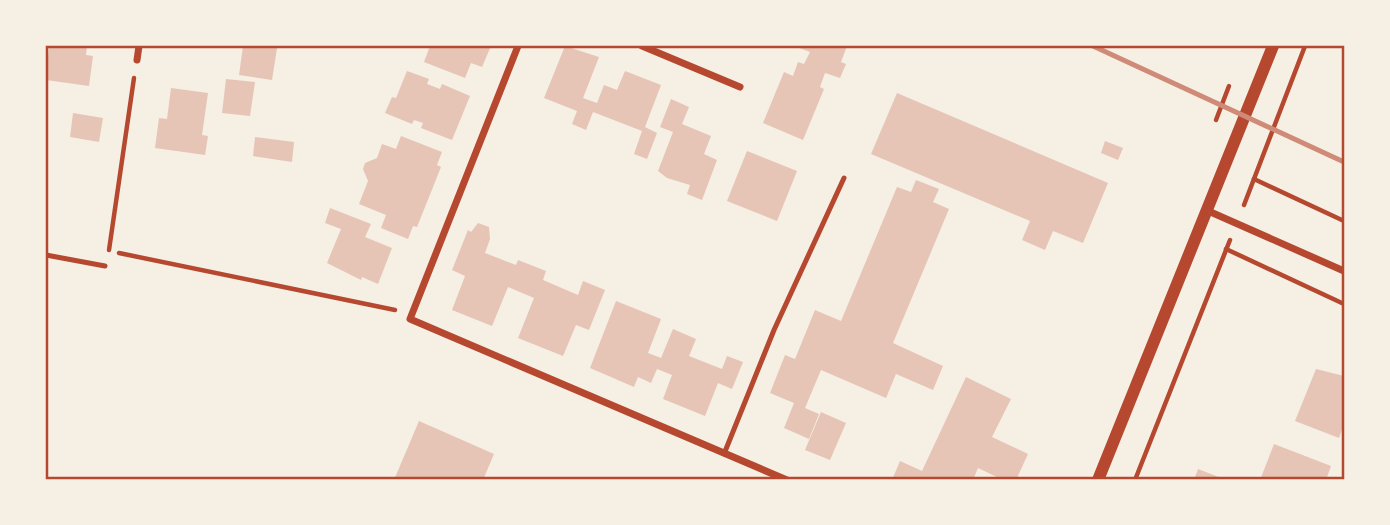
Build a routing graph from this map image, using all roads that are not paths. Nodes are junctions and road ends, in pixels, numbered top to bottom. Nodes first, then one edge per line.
1 (139, 46) edge
2 (518, 46) edge
3 (642, 46) edge
4 (1273, 46) edge
5 (136, 60) road end
6 (740, 86) dead end
7 (844, 178) dead end
8 (1206, 210) junction
9 (46, 255) edge
10 (105, 266) dead end
11 (1345, 271) edge
12 (724, 454) junction
13 (787, 480) edge
14 (1098, 480) edge

1 - 5 street
2 - 12 street
3 - 6 street
4 - 8 street
7 - 12 lane
8 - 11 street
8 - 14 street
9 - 10 lane
12 - 13 street

